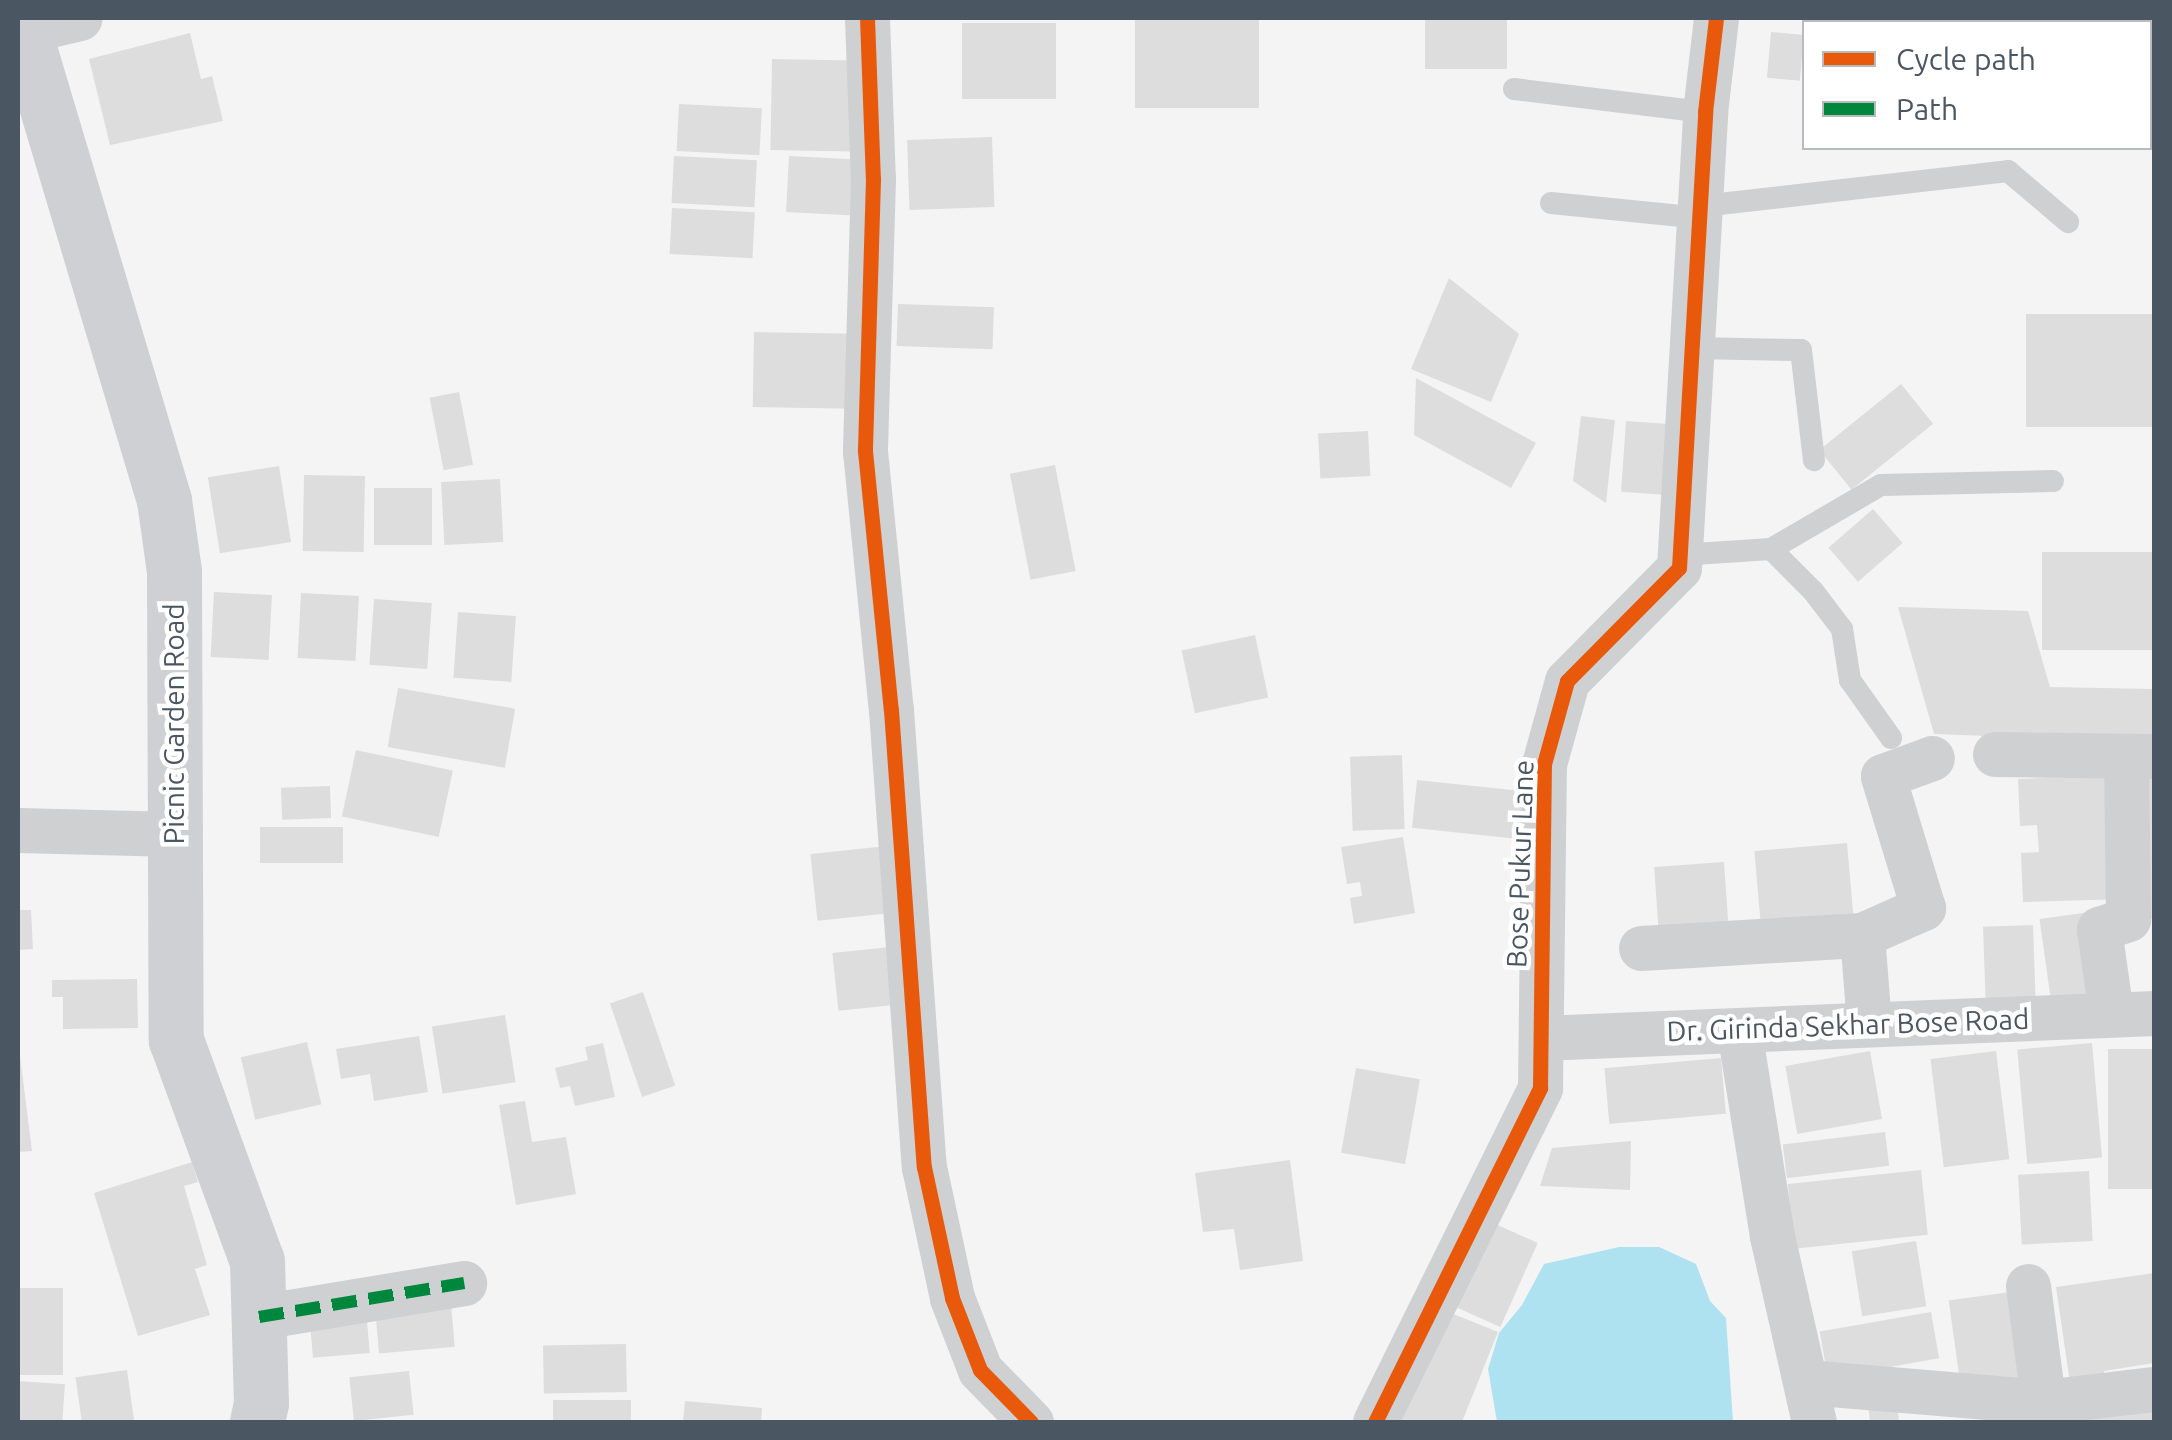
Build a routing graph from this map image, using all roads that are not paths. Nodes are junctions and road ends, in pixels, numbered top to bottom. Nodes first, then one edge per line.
1 (80, 18) edge
2 (866, 18) edge
3 (1716, 18) edge
4 (22, 24) edge
5 (1514, 89) dead end
6 (1704, 112) junction
7 (1551, 203) dead end
8 (1701, 212) junction
9 (2068, 222) dead end
10 (1693, 348) junction
11 (1814, 460) dead end
12 (2052, 481) dead end
13 (1771, 549) junction
14 (1680, 556) junction
15 (1891, 738) dead end
16 (1995, 754) dead end
17 (2140, 756) edge
18 (1932, 758) dead end
19 (18, 830) edge
20 (174, 834) junction
21 (1862, 935) junction
22 (1641, 948) dead end
23 (2133, 1014) edge
24 (1869, 1024) junction
25 (1739, 1030) junction
26 (1541, 1038) junction
27 (464, 1283) dead end
28 (2028, 1286) dead end
29 (259, 1317) junction
30 (2154, 1389) edge
31 (1810, 1402) edge
32 (2044, 1412) edge
33 (257, 1422) edge
34 (1031, 1422) edge
35 (1374, 1422) edge

1 - 4 street, Picnic Garden Road
2 - 34 street
3 - 6 street
4 - 20 main road, Picnic Garden Road
5 - 6 lane
6 - 8 street
7 - 8 lane
8 - 9 lane
8 - 10 street
10 - 11 lane
10 - 14 street
12 - 13 lane
13 - 14 lane
13 - 15 lane
14 - 26 street, Bose Pukur Lane
16 - 17 street
17 - 23 street
18 - 21 street
19 - 20 street
20 - 29 main road, Picnic Garden Road
21 - 22 street
21 - 24 street
23 - 24 street, Dr. Girinda Sekhar Bose Road
24 - 25 street, Dr. Girinda Sekhar Bose Road
25 - 26 street, Dr. Girinda Sekhar Bose Road
25 - 31 street
26 - 35 street, Bose Pukur Lane
27 - 29 street
28 - 32 street
29 - 33 main road, Picnic Garden Road
30 - 32 street
31 - 32 street

